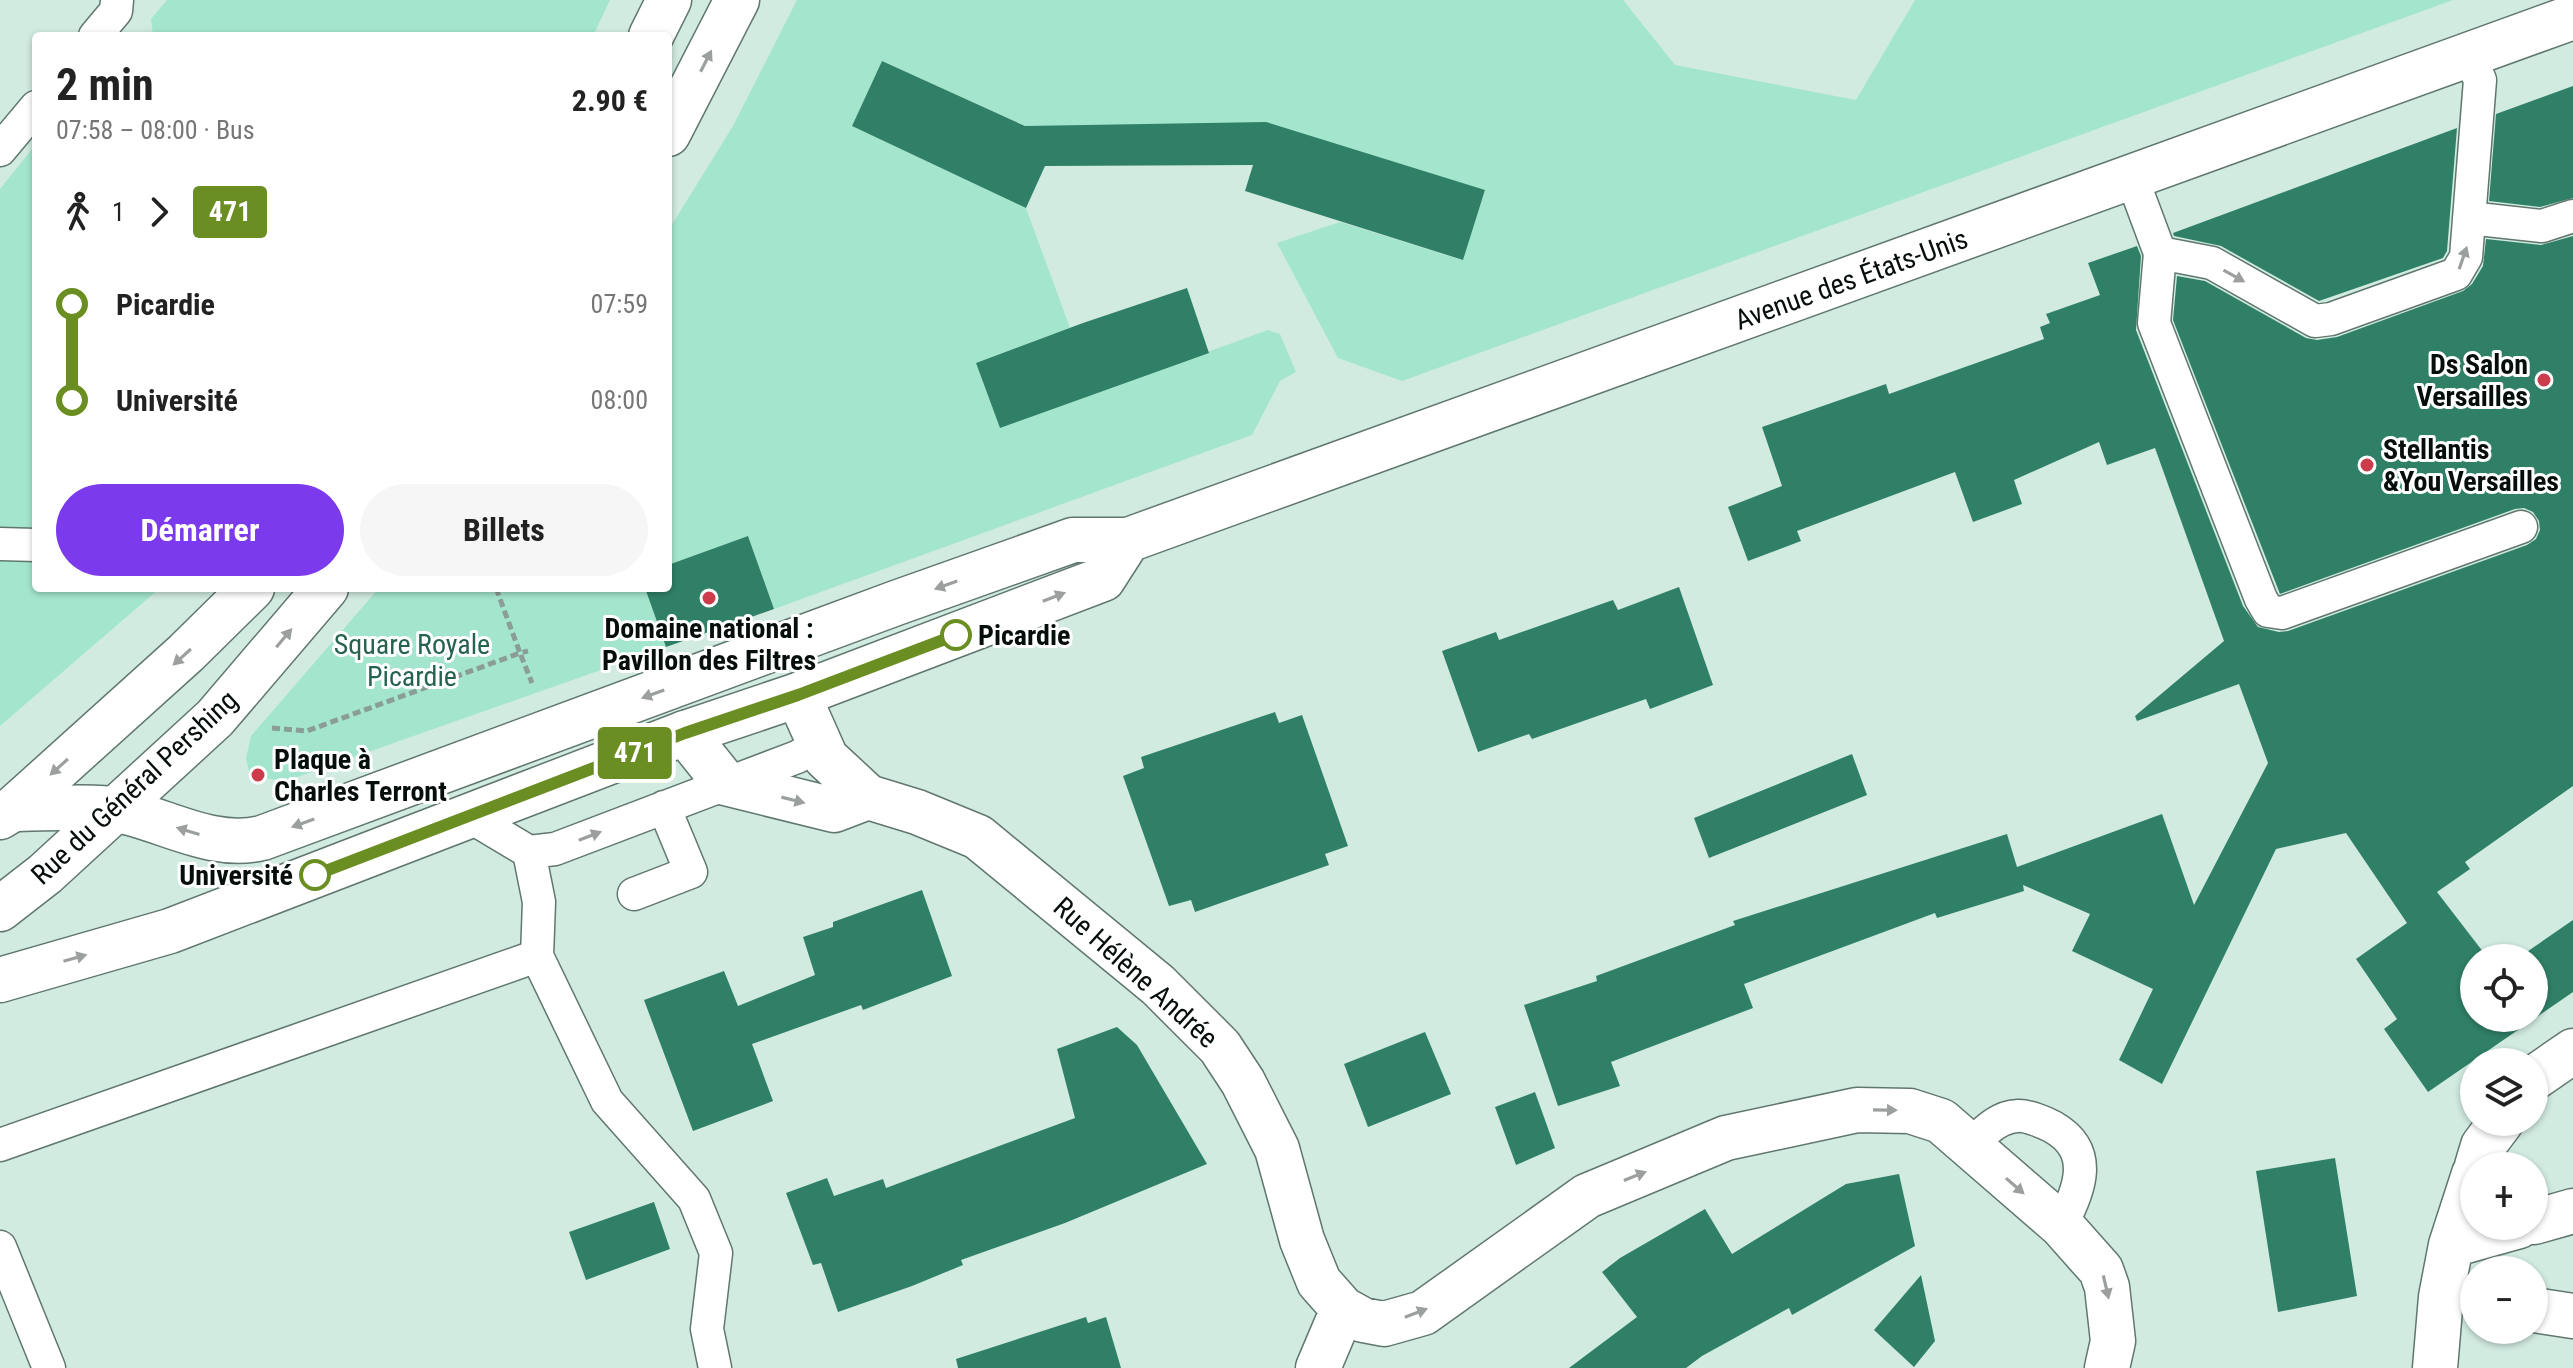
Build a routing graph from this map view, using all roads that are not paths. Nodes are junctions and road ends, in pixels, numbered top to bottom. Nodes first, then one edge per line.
1 (669, 0) edge
2 (737, 0) edge
3 (121, 4) edge
4 (2573, 17) edge
5 (98, 32) edge
6 (653, 32) edge
7 (2469, 55) junction
8 (32, 112) edge
9 (672, 126) edge
10 (0, 150) edge
11 (2132, 178) junction
12 (2573, 216) edge
13 (2469, 218) junction
14 (2160, 253) junction
15 (2521, 527) dead end
16 (1128, 540) junction
17 (0, 544) edge
18 (32, 545) edge
19 (248, 592) edge
20 (323, 592) edge
21 (726, 667) junction
22 (798, 695) junction
23 (685, 733) junction
24 (820, 745) junction
25 (725, 783) junction
26 (868, 797) junction
27 (664, 807) junction
28 (116, 810) junction
29 (6, 813) edge
30 (469, 816) junction
31 (529, 852) junction
32 (634, 894) dead end
33 (0, 909) edge
34 (537, 956) junction
35 (0, 980) edge
36 (2573, 1051) edge
37 (2548, 1068) edge
38 (0, 1145) edge
39 (1969, 1146) junction
40 (2573, 1211) edge
41 (2460, 1217) edge
42 (2548, 1218) edge
43 (2061, 1225) junction
44 (2469, 1240) edge
45 (2451, 1245) junction
46 (0, 1247) edge
47 (2457, 1300) edge
48 (1343, 1309) junction
49 (2548, 1312) edge
50 (2573, 1316) edge
51 (49, 1368) edge
52 (715, 1368) edge
53 (1318, 1368) edge
54 (2107, 1368) edge
55 (2435, 1368) edge

1 - 6 main road
9 -> 2 main road
3 - 5 lane
4 - 7 main road, Avenue des États-Unis
7 - 11 main road, Avenue des États-Unis
7 - 13 lane
8 - 10 lane
11 - 14 lane
11 - 16 main road, Avenue des États-Unis
12 - 13 lane
14 -> 13 lane
14 - 15 lane
16 -> 21 main road, Avenue des États-Unis
22 -> 16 main road
17 - 18 lane
19 -> 29 main road
28 -> 20 main road, Rue du Général Pershing
21 - 22 main road
21 - 23 main road
21 -> 28 main road, Avenue des États-Unis
22 - 23 main road
22 - 24 main road, Rue Hélène Andrée
23 - 25 main road
23 - 30 main road
24 - 25 lane
24 - 26 main road, Rue Hélène Andrée
25 -> 26 main road
25 - 27 lane
26 - 48 main road, Rue Hélène Andrée
31 -> 27 lane
27 - 32 lane
28 - 29 main road, Avenue des États-Unis
28 - 33 main road, Rue du Général Pershing
30 - 31 lane
35 -> 30 main road
31 - 34 lane
34 - 38 lane
34 - 52 lane
36 - 37 main road
39 -> 43 main road
39 - 43 lane
48 -> 39 main road
40 - 42 main road
41 - 45 main road
43 -> 54 main road
44 - 45 main road
45 - 47 main road
46 - 51 lane
47 - 55 main road
48 - 53 main road
49 - 50 main road

